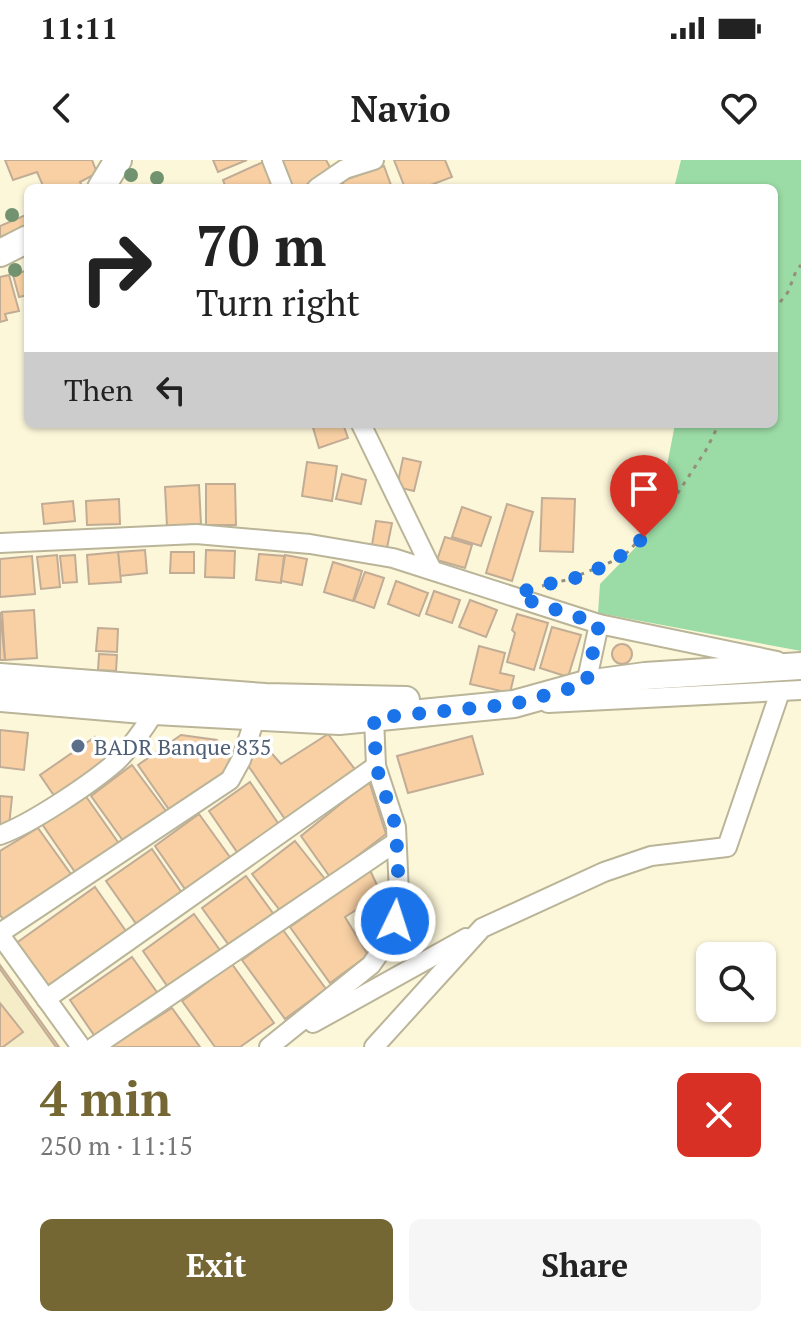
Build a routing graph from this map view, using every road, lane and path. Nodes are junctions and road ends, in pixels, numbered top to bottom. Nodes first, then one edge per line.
1 (118, 160) edge
2 (272, 160) edge
3 (374, 160) edge
4 (336, 167) edge
5 (103, 184) edge
6 (281, 184) edge
7 (321, 184) edge
8 (24, 241) edge
9 (0, 253) edge
10 (801, 265) edge
11 (778, 305) edge
12 (363, 428) edge
13 (717, 428) edge
14 (0, 543) edge
15 (432, 570) junction
16 (518, 597) junction
17 (599, 624) junction
18 (801, 666) edge
19 (0, 677) edge
20 (586, 684) junction
21 (801, 690) edge
22 (780, 692) junction
23 (0, 698) edge
24 (514, 704) junction
25 (480, 707) junction
26 (155, 711) junction
27 (256, 716) junction
28 (374, 718) junction
29 (376, 766) junction
30 (0, 835) edge
31 (396, 842) junction
32 (482, 928) junction
33 (0, 934) edge
34 (46, 999) junction
35 (81, 1047) edge
36 (94, 1047) edge
37 (269, 1047) edge
38 (374, 1047) edge

1 - 5 main road
2 - 6 street
3 - 4 street
4 - 7 street
8 - 9 main road
10 - 11 path
12 - 15 street
13 - 16 path
14 - 15 street
15 - 16 street
16 - 17 street
17 - 18 street
17 - 20 street
18 - 20 main road
19 - 25 main road
20 - 24 main road
21 - 22 street
22 - 24 street
22 - 32 street
23 - 26 main road
24 - 25 main road
25 - 28 main road
26 - 27 main road
26 - 30 street
27 - 28 main road
27 - 33 street
28 - 29 street
29 - 31 street
29 - 34 street
31 - 36 street
31 - 37 street
32 - 37 street
32 - 38 street
33 - 34 street
34 - 35 street

